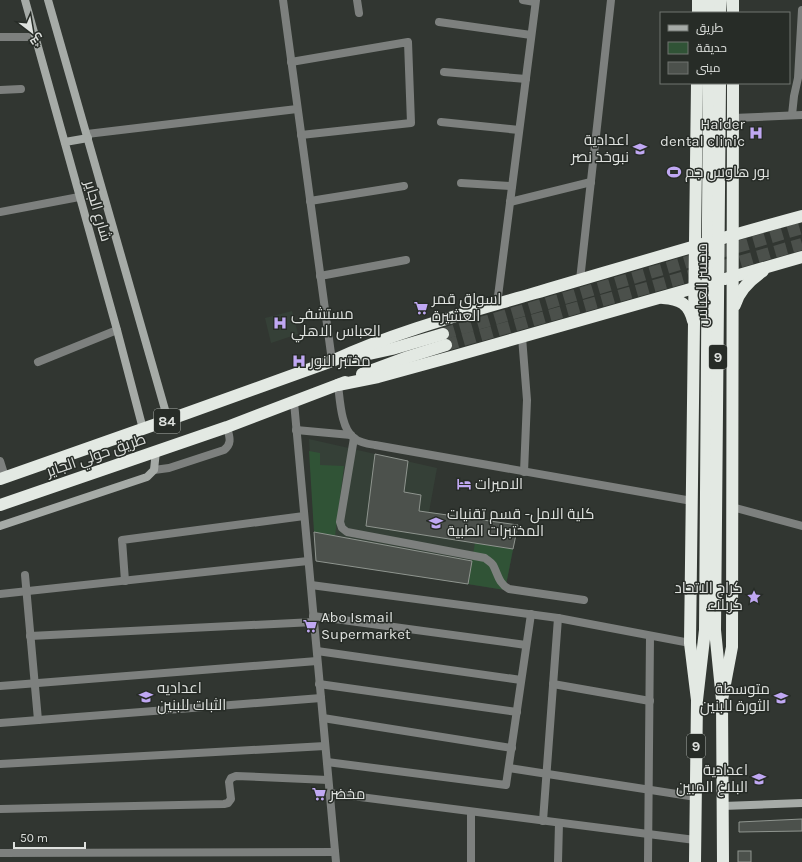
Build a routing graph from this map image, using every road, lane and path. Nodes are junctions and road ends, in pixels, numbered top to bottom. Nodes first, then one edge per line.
1 (25, 0) edge
2 (48, 0) edge
3 (283, 0) edge
4 (357, 0) edge
5 (523, 0) edge
6 (611, 0) edge
7 (698, 0) edge
8 (710, 0) edge
9 (721, 0) edge
10 (733, 0) edge
11 (535, 1) edge
12 (802, 10) edge
13 (698, 12) edge
14 (710, 12) edge
15 (720, 12) edge
16 (733, 12) edge
17 (359, 13) dead end
18 (439, 22) dead end
19 (531, 35) junction
20 (0, 37) edge
21 (35, 38) junction
22 (291, 62) junction
23 (444, 72) dead end
24 (526, 80) junction
25 (697, 84) edge
26 (709, 84) edge
27 (720, 84) edge
28 (733, 84) edge
29 (21, 89) dead end
30 (0, 90) edge
31 (297, 109) junction
32 (792, 115) junction
33 (802, 115) edge
34 (733, 118) junction
35 (441, 122) dead end
36 (520, 130) junction
37 (301, 135) junction
38 (88, 136) junction
39 (65, 142) junction
40 (591, 182) junction
41 (461, 183) dead end
42 (404, 186) dead end
43 (512, 186) junction
44 (79, 196) junction
45 (310, 201) junction
46 (510, 202) junction
47 (0, 212) edge
48 (733, 213) junction
49 (802, 216) edge
50 (695, 217) junction
51 (761, 227) junction
52 (732, 235) junction
53 (695, 246) junction
54 (665, 255) junction
55 (802, 257) edge
56 (406, 260) dead end
57 (772, 266) junction
58 (320, 276) junction
59 (732, 277) junction
60 (580, 280) junction
61 (694, 288) junction
62 (662, 298) junction
63 (497, 304) junction
64 (732, 316) junction
65 (694, 324) junction
66 (117, 330) junction
67 (522, 338) junction
68 (332, 361) junction
69 (38, 362) dead end
70 (338, 385) junction
71 (294, 402) junction
72 (168, 420) junction
73 (226, 427) junction
74 (143, 429) junction
75 (296, 430) junction
76 (352, 437) junction
77 (156, 451) junction
78 (0, 460) edge
79 (154, 470) junction
80 (524, 472) junction
81 (2, 478) edge
82 (692, 501) junction
83 (0, 505) edge
84 (732, 507) junction
85 (304, 516) junction
86 (0, 526) edge
87 (802, 526) edge
88 (308, 561) junction
89 (25, 575) dead end
90 (125, 581) junction
91 (311, 585) junction
92 (26, 591) junction
93 (0, 594) edge
94 (584, 600) dead end
95 (530, 614) junction
96 (558, 618) junction
97 (314, 619) junction
98 (710, 630) junction
99 (30, 636) junction
100 (650, 636) junction
101 (690, 643) junction
102 (526, 645) junction
103 (317, 651) junction
104 (317, 661) junction
105 (521, 680) junction
106 (35, 683) junction
107 (320, 684) junction
108 (553, 684) junction
109 (0, 686) edge
110 (321, 698) junction
111 (697, 700) junction
112 (722, 700) junction
113 (650, 701) junction
114 (517, 712) junction
115 (323, 718) junction
116 (38, 720) junction
117 (0, 723) edge
118 (325, 746) junction
119 (512, 748) junction
120 (327, 762) junction
121 (0, 764) edge
122 (509, 768) junction
123 (547, 774) junction
124 (328, 780) junction
125 (650, 790) junction
126 (330, 793) junction
127 (696, 797) junction
128 (802, 803) edge
129 (723, 806) junction
130 (0, 809) edge
131 (471, 812) junction
132 (543, 821) junction
133 (559, 823) junction
134 (649, 834) junction
135 (695, 840) junction
136 (335, 852) junction
137 (0, 853) edge
138 (336, 862) edge
139 (471, 862) edge
140 (558, 862) edge
141 (648, 862) edge
142 (695, 862) edge
143 (723, 862) edge

1 - 21 street, شارع الجاير
2 - 38 street, شارع الجاير
3 - 22 street
4 - 17 street
5 - 11 street
6 - 40 street
7 - 13 highway
8 - 14 highway
9 - 15 highway
10 - 16 highway
11 - 19 street
12 - 32 street
18 - 19 street
19 - 24 street
20 - 21 street
21 - 39 street, شارع الجاير
22 - 31 street
22 - 37 street
23 - 24 street
24 - 36 street
25 - 50 highway
26 - 98 highway, مجسر العباس / 9, bridge
27 - 98 highway, مجسر العباس / 9, bridge
28 - 34 highway
29 - 30 street
31 - 37 street
31 - 38 street
32 - 33 street
32 - 34 street
34 - 48 highway
35 - 36 street
36 - 43 street
37 - 45 street
38 - 39 street
38 - 72 street, شارع الجاير
39 - 44 street, شارع الجاير
40 - 46 street
40 - 60 street
41 - 43 street
42 - 45 street
43 - 46 street
44 - 47 street
44 - 66 street, شارع الجاير
45 - 58 street
46 - 63 street
48 - 51 highway
48 - 52 highway
49 - 51 highway
50 - 53 highway
50 - 54 highway
51 - 52 highway
52 - 53 highway
52 - 59 highway
53 - 54 highway
53 - 61 highway
54 - 60 highway
55 - 57 highway
56 - 58 street
57 - 59 highway
57 - 64 highway
58 - 68 street
59 - 61 highway
59 - 64 highway
60 - 63 highway
61 - 62 highway
61 - 65 highway
62 - 65 highway
62 - 67 highway
63 - 68 highway
64 - 84 highway
65 - 82 highway
66 - 69 street
66 - 74 street, شارع الجاير
67 - 70 highway
67 - 80 street
68 - 70 highway, 84
68 - 72 highway, طريق حولي الجاير / 84
70 - 71 highway, طريق حولي الجاير / 84
70 - 76 street
71 - 73 highway, طريق حولي الجاير / 84
71 - 75 street
72 - 74 highway, طريق حولي الجاير / 84
73 - 77 highway, طريق حولي الجاير / 84
73 - 79 street
74 - 81 highway, طريق حولي الجاير / 84
75 - 76 street
75 - 85 street
76 - 80 street
76 - 94 street
77 - 79 street
77 - 83 highway, طريق حولي الجاير / 84
78 - 81 street
79 - 86 street
80 - 82 street
82 - 101 highway
84 - 87 street
84 - 112 highway
85 - 88 street
85 - 90 street
88 - 90 street
88 - 91 street
89 - 92 street
90 - 92 street
91 - 95 street
91 - 97 street
92 - 93 street
92 - 99 street
95 - 96 street
95 - 102 street
96 - 100 street
96 - 108 street
97 - 99 street
97 - 102 street
97 - 103 street
98 - 111 highway, 9
98 - 112 highway, 9
99 - 106 street
100 - 101 street
100 - 113 street
101 - 111 highway
102 - 105 street
103 - 104 street
103 - 105 street
104 - 106 street
104 - 107 street
105 - 114 street
106 - 109 street
106 - 116 street
107 - 110 street
107 - 114 street
108 - 113 street
108 - 123 street
110 - 115 street
110 - 116 street
111 - 127 highway, 9
112 - 129 highway, 9
113 - 125 street
114 - 119 street
115 - 118 street
115 - 119 street
116 - 117 street
118 - 120 street
118 - 121 street
119 - 122 street
120 - 122 street
120 - 124 street
122 - 123 street
123 - 125 street
123 - 132 street
124 - 126 street
124 - 130 street
125 - 127 street
125 - 134 street
126 - 131 street
126 - 136 street
127 - 135 highway, 9
128 - 129 street
129 - 143 highway, 9
131 - 132 street
131 - 139 street
132 - 133 street
133 - 134 street
133 - 140 street
134 - 135 street
134 - 141 street
135 - 142 highway, 9
136 - 137 street
136 - 138 street

